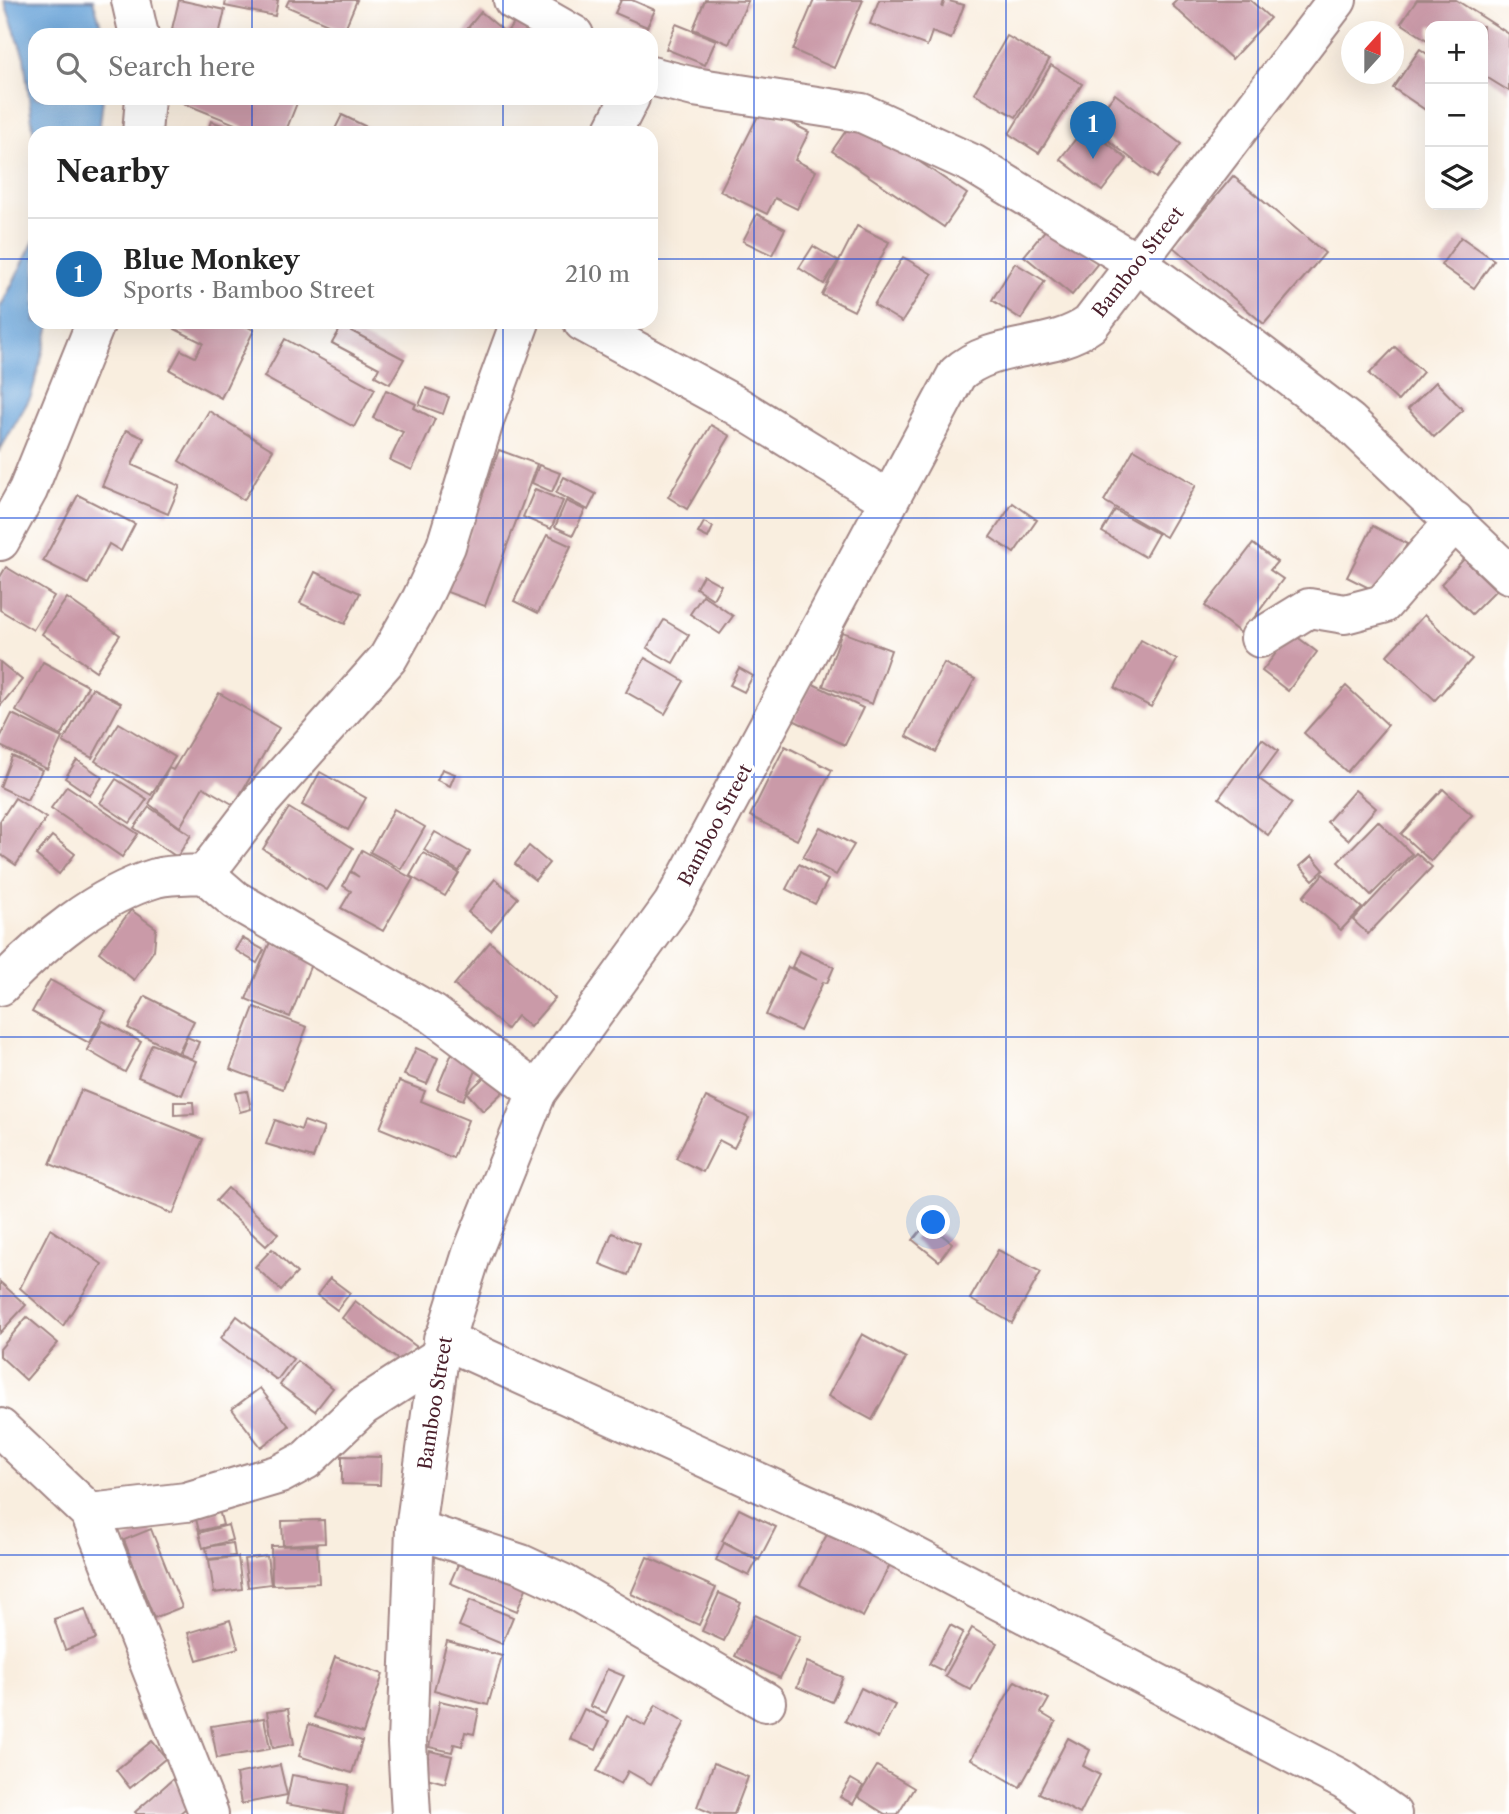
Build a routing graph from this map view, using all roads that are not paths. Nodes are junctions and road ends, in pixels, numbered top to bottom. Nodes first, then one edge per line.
1 (131, 0) edge
2 (513, 0) edge
3 (1320, 6) edge
4 (137, 28) edge
5 (562, 28) edge
6 (658, 78) edge
7 (144, 105) edge
8 (626, 105) edge
9 (143, 126) edge
10 (616, 126) edge
11 (1138, 264) junction
12 (93, 329) edge
13 (517, 329) edge
14 (596, 329) edge
15 (889, 500) junction
16 (1455, 521) junction
17 (0, 541) edge
18 (1509, 575) edge
19 (1260, 638) dead end
20 (205, 874) junction
21 (0, 986) edge
22 (537, 1092) junction
23 (441, 1348) junction
24 (0, 1427) edge
25 (90, 1513) junction
26 (415, 1529) junction
27 (766, 1702) dead end
28 (209, 1814) edge
29 (411, 1814) edge
30 (1392, 1814) edge

1 - 4 street
2 - 5 street
3 - 11 street, Bamboo Street
6 - 11 street
7 - 9 street
8 - 10 street
11 - 15 street, Bamboo Street
11 - 16 street
12 - 17 street
13 - 20 street
14 - 15 street
15 - 22 street, Bamboo Street
16 - 18 street
16 - 19 street
20 - 21 street
20 - 22 street
22 - 23 street, Bamboo Street
23 - 25 street
23 - 26 street, Bamboo Street
23 - 30 street
24 - 25 street
25 - 28 street
26 - 27 street
26 - 29 street, Bamboo Street

